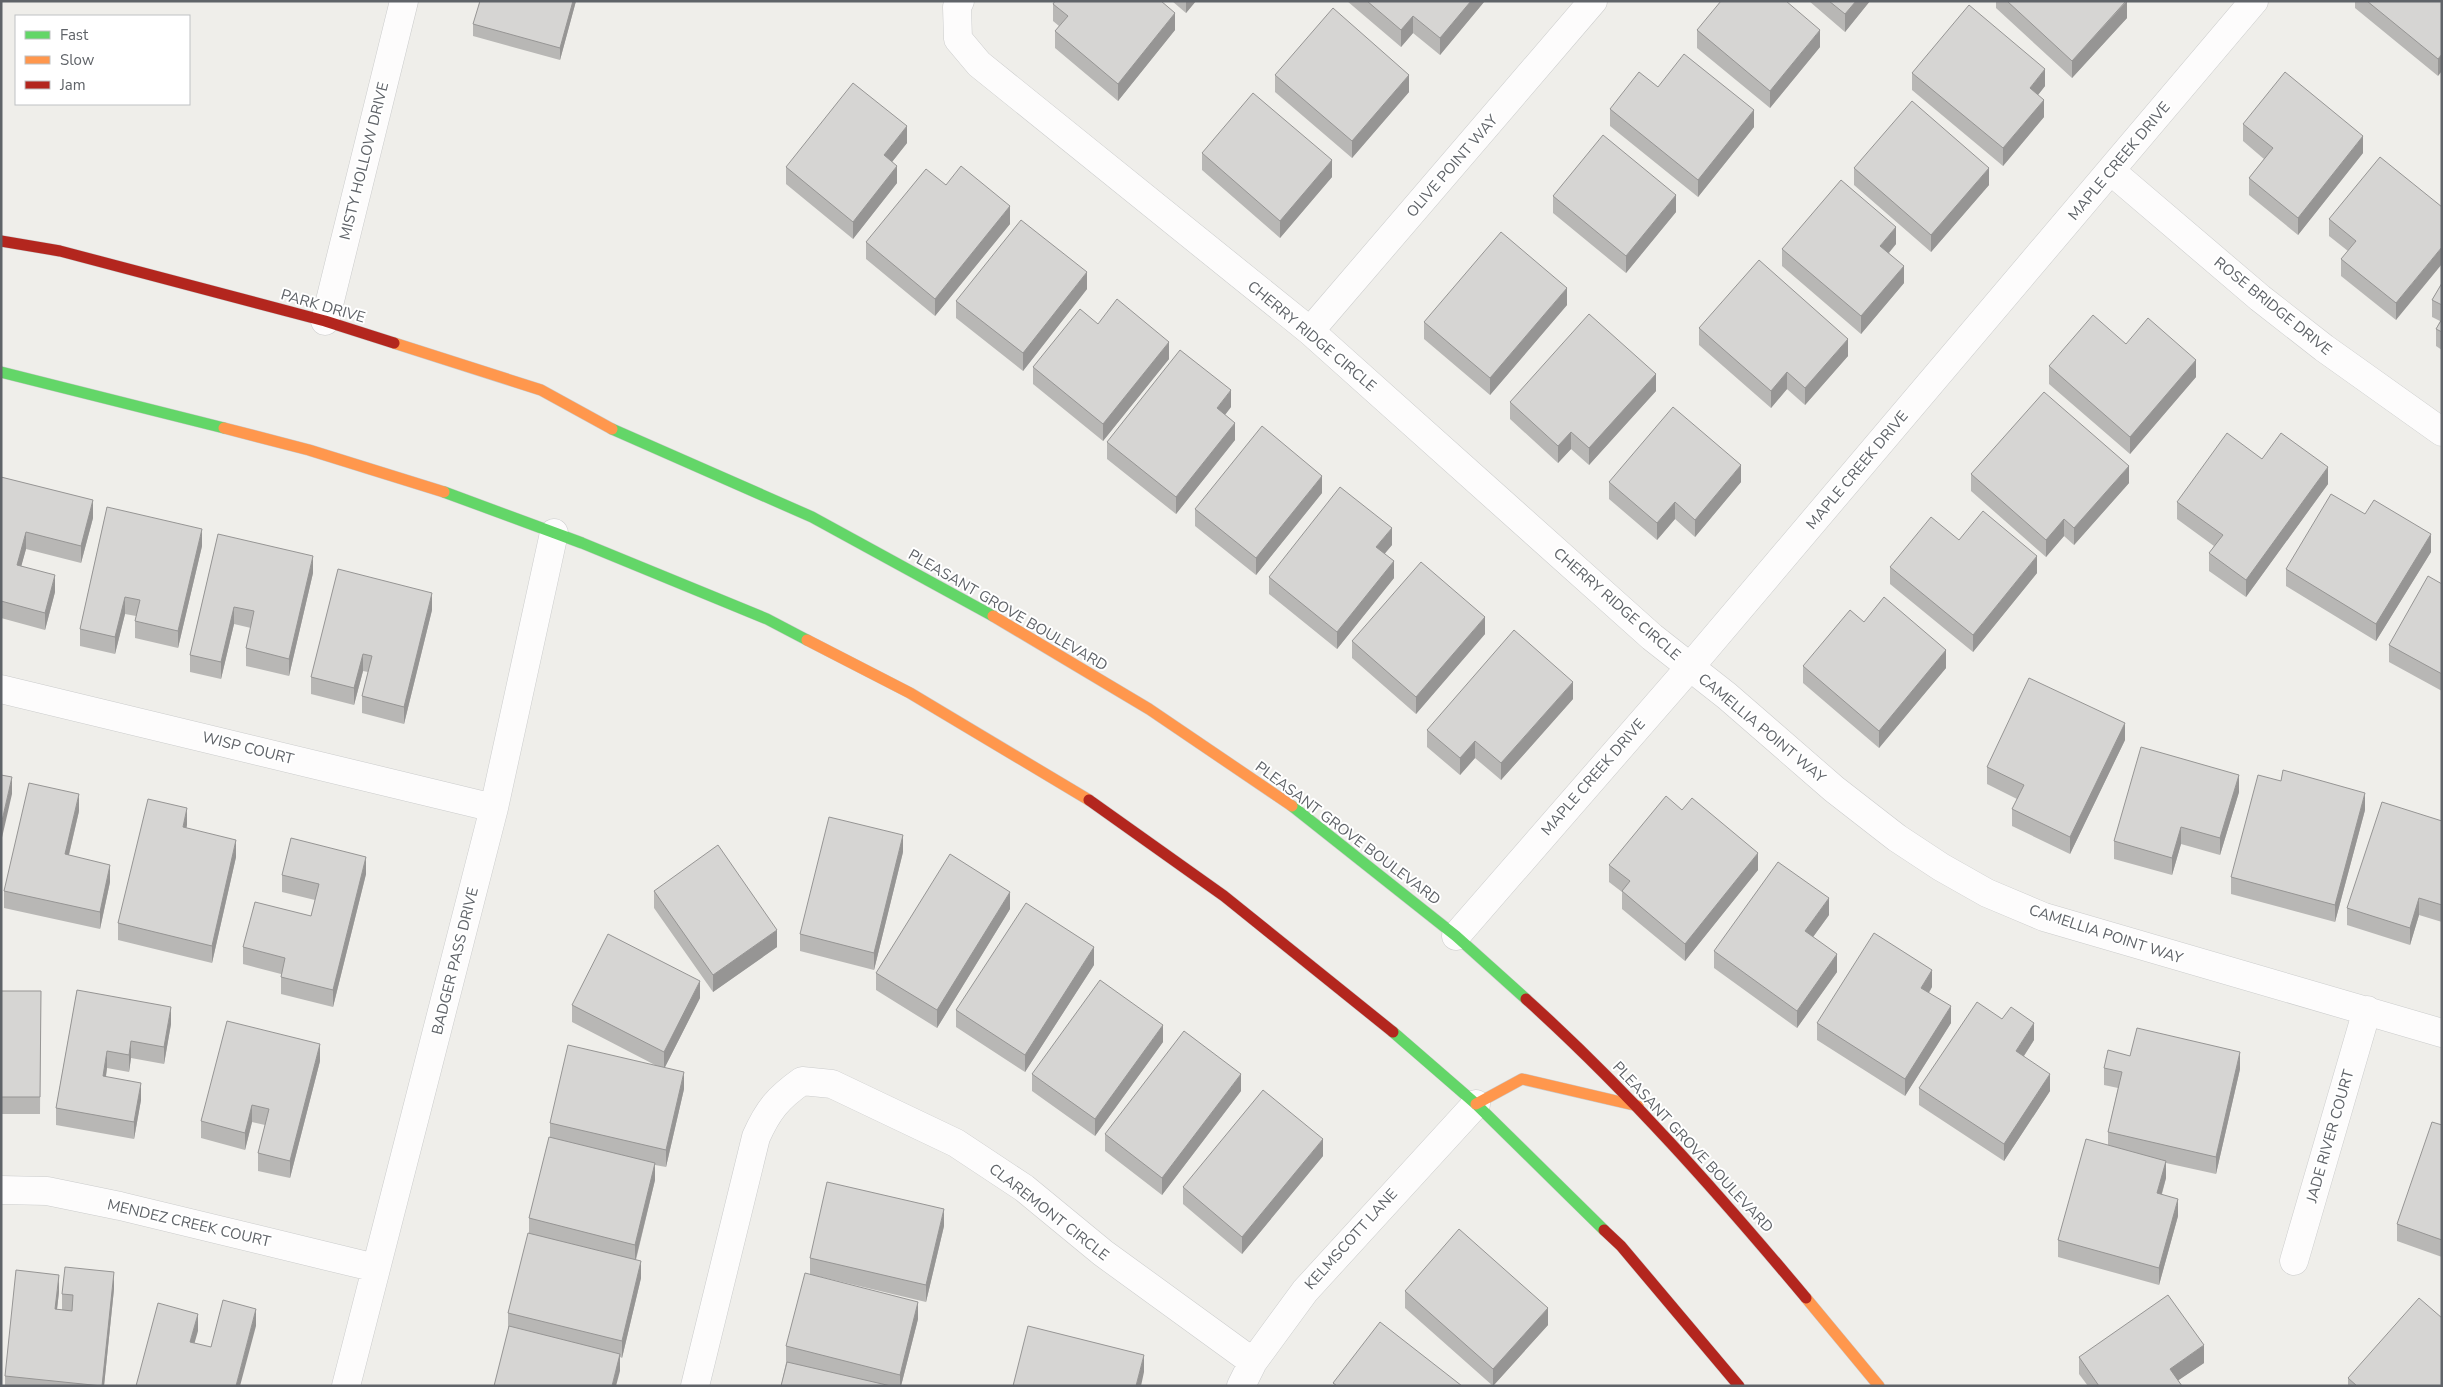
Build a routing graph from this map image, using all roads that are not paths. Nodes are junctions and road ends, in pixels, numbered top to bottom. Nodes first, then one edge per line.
1 (404, 1) edge
2 (960, 1) edge
3 (1593, 1) edge
4 (2254, 1) edge
5 (2111, 170) junction
6 (1, 241) edge
7 (325, 321) junction
8 (1310, 331) junction
9 (1, 372) edge
10 (2442, 432) edge
11 (624, 435) joint
12 (554, 533) junction
13 (1690, 667) junction
14 (1, 689) edge
15 (494, 808) junction
16 (1456, 936) junction
17 (2367, 1010) junction
18 (2442, 1033) edge
19 (1476, 1104) junction
20 (1638, 1106) junction
21 (1, 1190) edge
22 (2294, 1262) dead end
23 (376, 1268) junction
24 (1247, 1374) edge
25 (346, 1386) edge
26 (695, 1386) edge
27 (1739, 1386) edge
28 (1879, 1386) edge

1 - 7 street, MISTY HOLLOW DRIVE
2 - 8 street, CHERRY RIDGE CIRCLE
3 - 8 street, OLIVE POINT WAY
4 - 5 street, MAPLE CREEK DRIVE
5 - 10 street, ROSE BRIDGE DRIVE
5 - 13 street, MAPLE CREEK DRIVE
6 - 7 main road, PARK DRIVE
7 - 11 main road, PARK DRIVE
8 - 13 street, CHERRY RIDGE CIRCLE
9 - 12 main road
11 - 16 main road, PLEASANT GROVE BOULEVARD
12 - 15 street, BADGER PASS DRIVE
12 - 19 main road
13 - 16 street, MAPLE CREEK DRIVE
13 - 17 street, CAMELLIA POINT WAY
14 - 15 street, WISP COURT
15 - 23 street, BADGER PASS DRIVE
16 - 20 main road, PLEASANT GROVE BOULEVARD
17 - 18 street, CAMELLIA POINT WAY
17 - 22 street, JADE RIVER COURT
19 - 20 main road
19 - 24 street, KELMSCOTT LANE
19 - 27 main road
20 - 28 main road, PLEASANT GROVE BOULEVARD
21 - 23 street, MENDEZ CREEK COURT
23 - 25 street, BADGER PASS DRIVE
24 - 26 street, CLAREMONT CIRCLE

